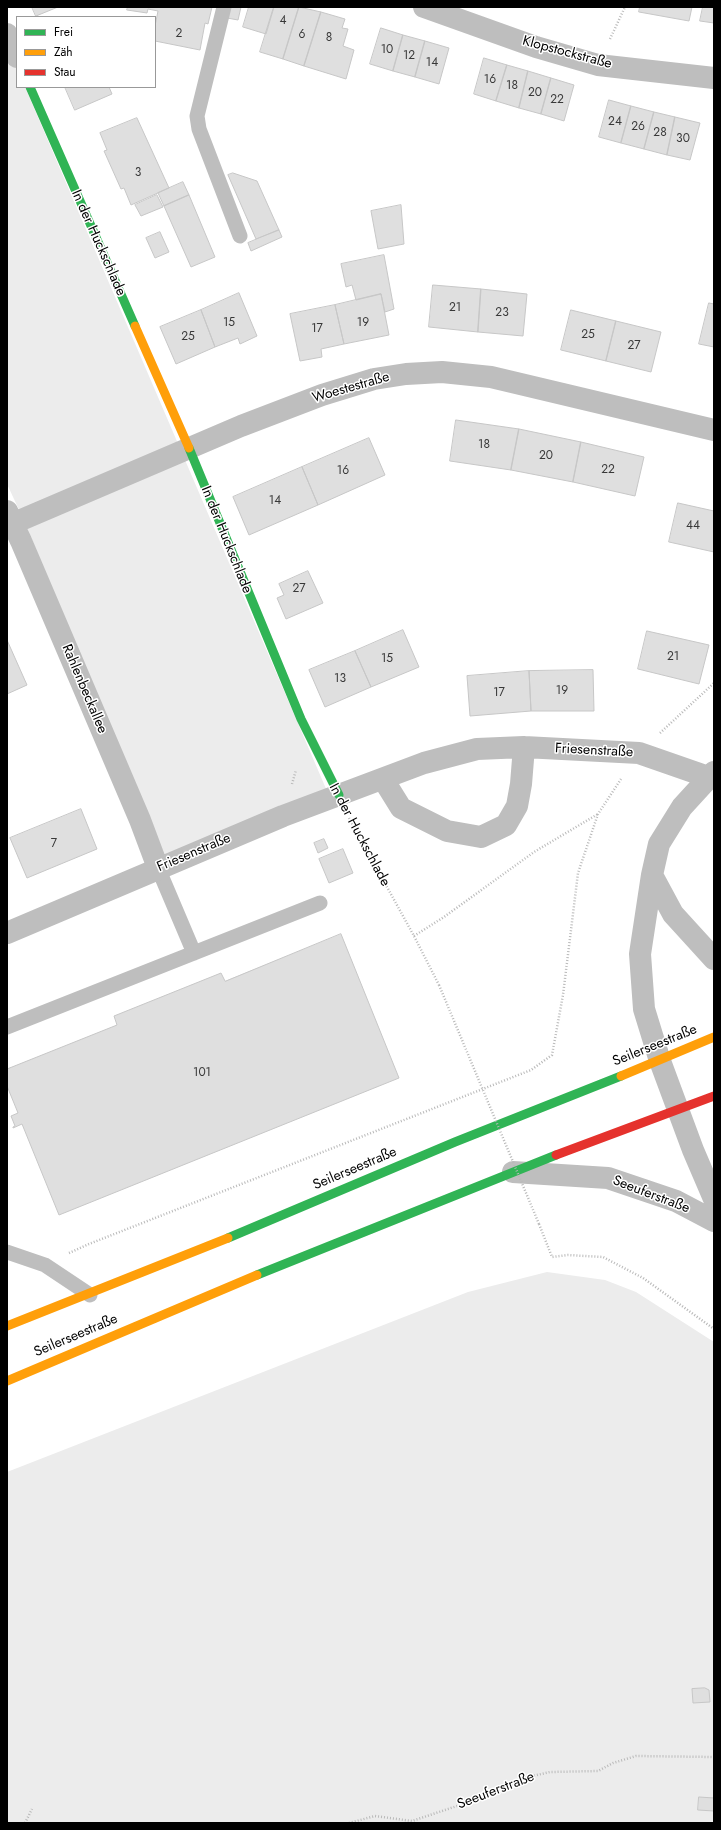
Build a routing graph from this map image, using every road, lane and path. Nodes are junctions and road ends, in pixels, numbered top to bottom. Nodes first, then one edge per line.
1 (224, 7) edge
2 (424, 7) edge
3 (625, 7) edge
4 (7, 34) edge
5 (16, 55) edge
6 (598, 65) junction
7 (714, 78) edge
8 (30, 88) edge
9 (240, 236) dead end
10 (714, 430) edge
11 (189, 449) junction
12 (9, 520) edge
13 (714, 683) edge
14 (524, 747) junction
15 (639, 753) junction
16 (711, 775) edge
17 (383, 778) junction
18 (339, 795) junction
19 (598, 814) junction
20 (158, 868) junction
21 (652, 875) junction
22 (320, 903) dead end
23 (7, 933) edge
24 (414, 936) junction
25 (194, 953) junction
26 (714, 960) edge
27 (7, 1027) edge
28 (714, 1037) edge
29 (660, 1060) junction
30 (714, 1096) edge
31 (678, 1109) junction
32 (513, 1172) junction
33 (714, 1199) edge
34 (714, 1221) edge
35 (7, 1252) edge
36 (45, 1265) junction
37 (90, 1295) junction
38 (7, 1326) edge
39 (714, 1329) edge
40 (7, 1381) edge
41 (714, 1757) edge
42 (32, 1809) dead end
43 (25, 1823) edge
44 (350, 1823) edge

1 - 9 lane
2 - 6 street, Klopstockstraße
3 - 6 path
4 - 5 street
6 - 7 street, Klopstockstraße
8 - 11 main road, In der Huckschlade
10 - 11 street, Woestestraße
11 - 12 street, Woestestraße
11 - 18 main road, In der Huckschlade
12 - 20 street, Rahlenbeckallee
13 - 15 path
14 - 15 street, Friesenstraße
14 - 17 street, Friesenstraße
14 - 17 street
15 - 16 street, Friesenstraße
15 - 19 path
16 - 21 street
17 - 18 street, Friesenstraße
18 - 20 street, Friesenstraße
18 - 24 path, In der Huckschlade
19 - 24 path
19 - 36 path
20 - 23 street, Friesenstraße
20 - 25 lane
21 - 26 street
21 - 29 street
22 - 25 lane
24 - 39 path, In der Huckschlade, bridge
25 - 27 lane
28 - 29 main road, Seilerseestraße
29 - 31 street
29 - 37 main road, Seilerseestraße
30 - 31 main road, Seilerseestraße
31 - 32 main road, Seilerseestraße
31 - 33 street
32 - 34 street, Seeuferstraße
32 - 40 main road, Seilerseestraße
35 - 36 lane
36 - 37 lane
37 - 38 main road, Seilerseestraße
41 - 44 path, Seeuferstraße
42 - 43 path

